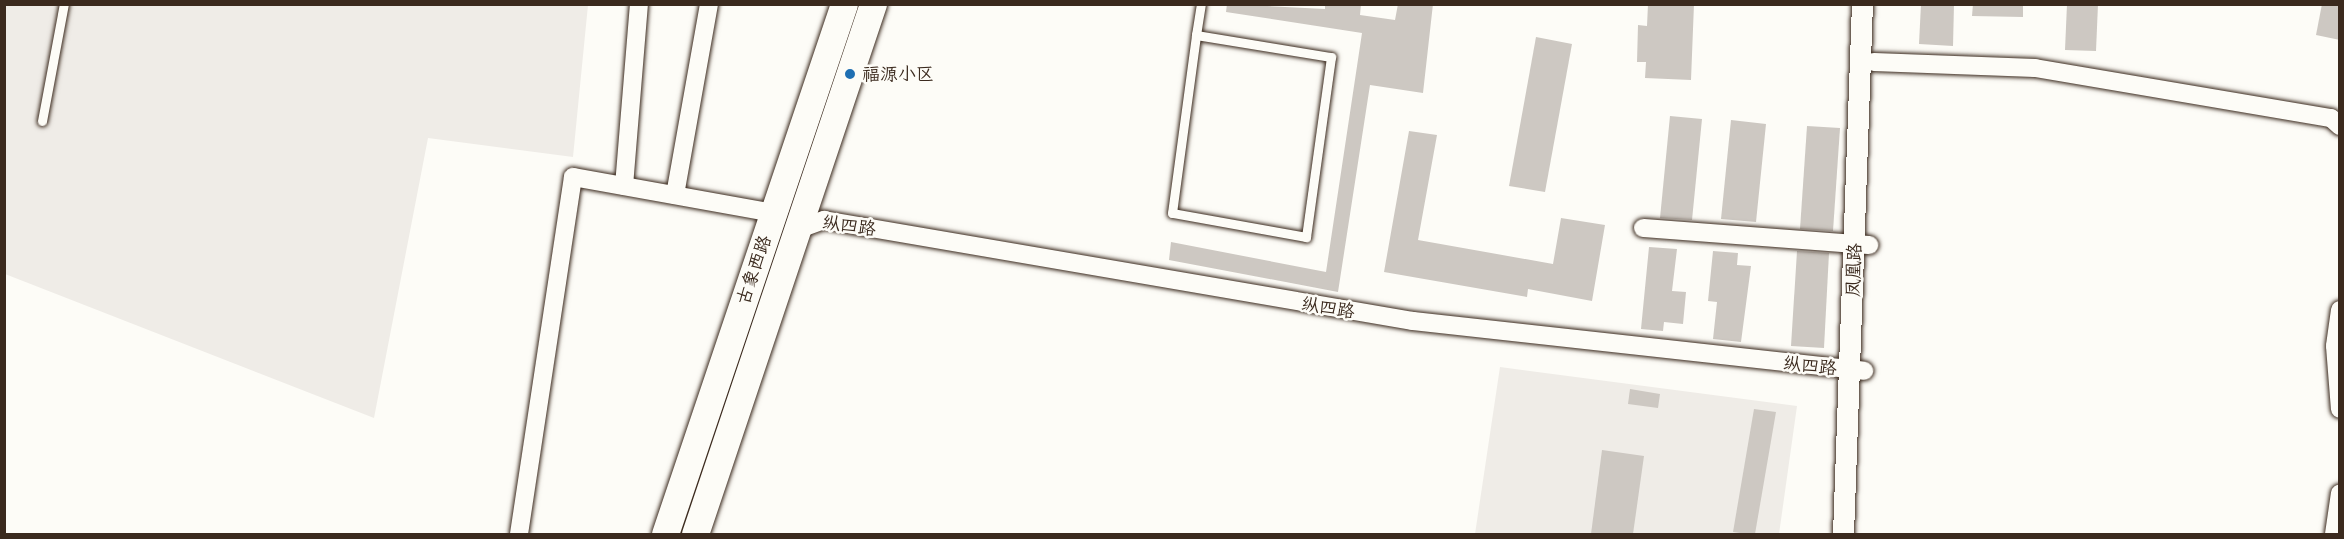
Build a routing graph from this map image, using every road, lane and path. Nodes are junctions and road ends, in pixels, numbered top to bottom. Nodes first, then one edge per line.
1 (64, 4) edge
2 (639, 4) edge
3 (709, 4) edge
4 (844, 4) edge
5 (873, 4) edge
6 (1201, 4) edge
7 (1862, 4) edge
8 (1875, 4) edge
9 (1196, 35) junction
10 (1874, 62) junction
11 (42, 122) dead end
12 (2340, 126) edge
13 (624, 186) junction
14 (811, 191) junction
15 (675, 195) junction
16 (774, 213) junction
17 (1643, 228) dead end
18 (799, 229) junction
19 (1862, 245) junction
20 (2340, 310) edge
21 (1857, 367) junction
22 (2340, 409) edge
23 (2340, 493) edge
24 (519, 534) edge
25 (665, 534) edge
26 (695, 534) edge
27 (1843, 534) edge
28 (1857, 534) edge
29 (2334, 534) edge

1 - 11 lane
2 - 13 street
3 - 15 street
4 - 16 main road, 古象西路
5 - 14 main road, 古象西路
6 - 9 lane
7 - 19 street, 凤凰路
8 - 10 street, 凤凰路
9 - 9 lane
10 - 12 street
10 - 19 street, 凤凰路
13 - 15 street
13 - 24 street
14 - 18 main road, 古象西路
14 - 21 street, 纵四路
15 - 16 street
16 - 25 main road, 古象西路
17 - 19 street
18 - 21 street, 纵四路
18 - 26 main road, 古象西路
19 - 21 street, 凤凰路
20 - 22 street
21 - 27 street, 凤凰路
21 - 28 street, 凤凰路
23 - 29 street

